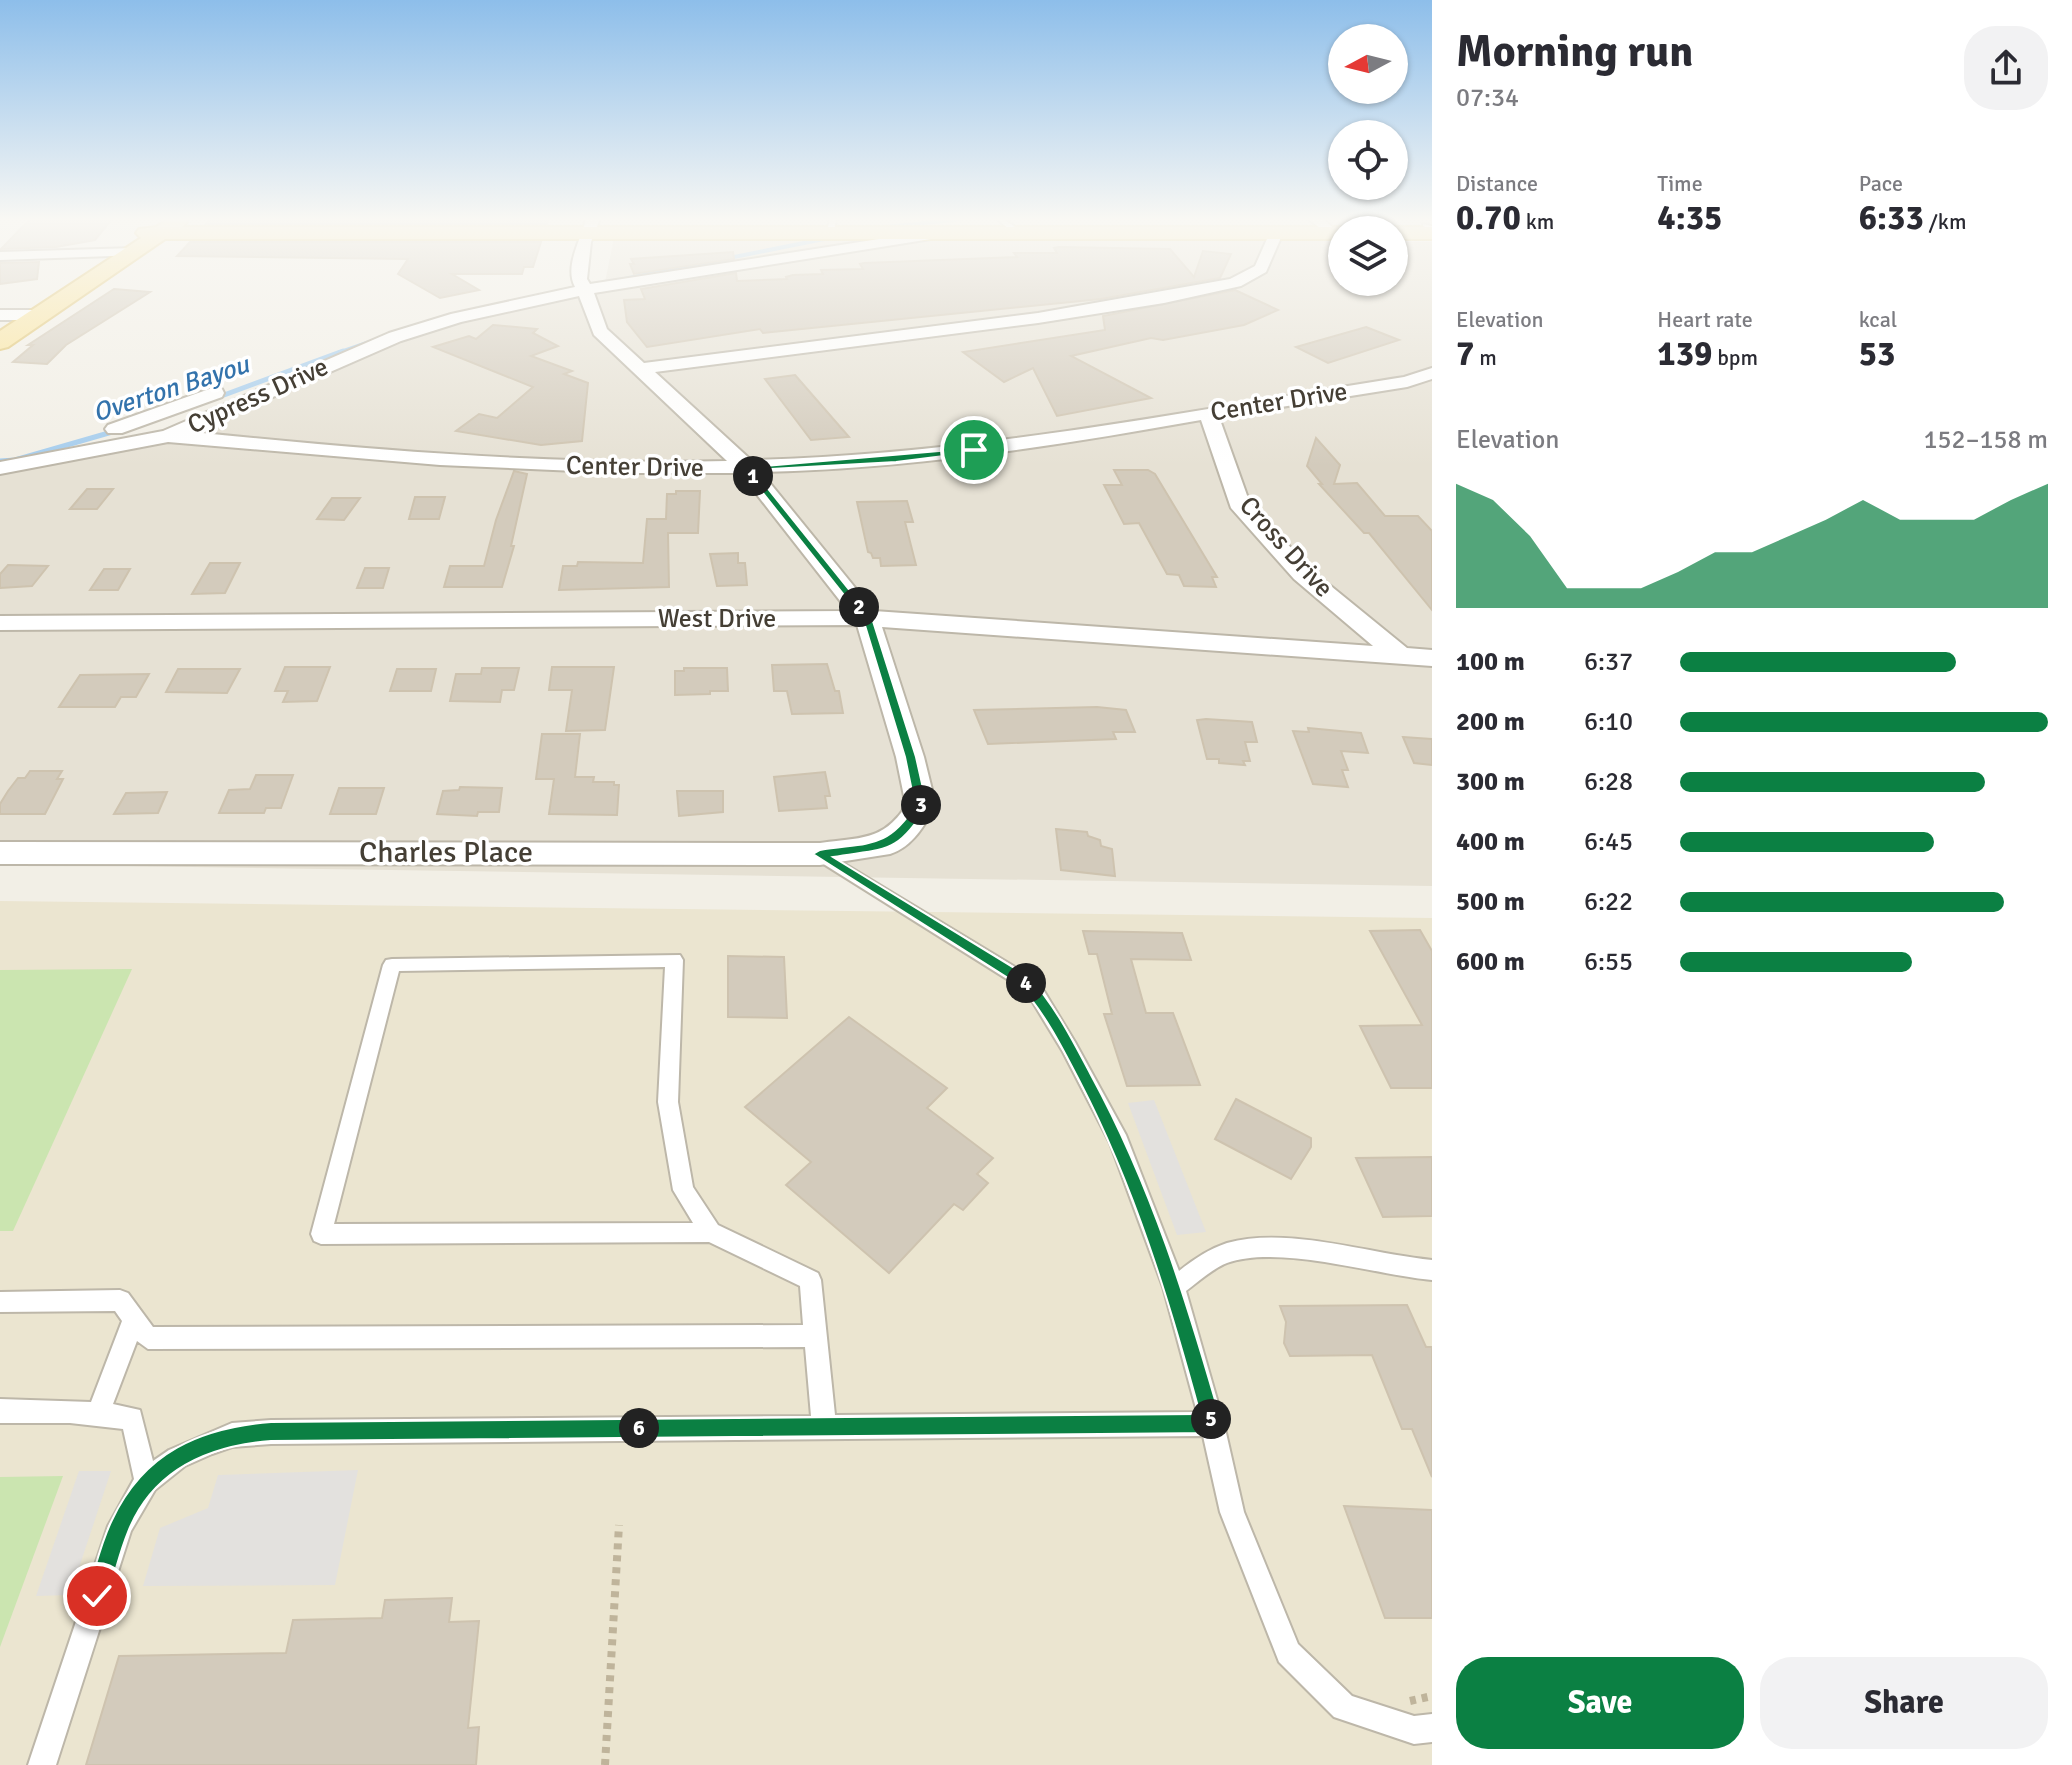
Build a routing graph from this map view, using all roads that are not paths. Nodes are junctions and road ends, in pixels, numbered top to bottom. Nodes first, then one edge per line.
1 (34, 301) edge
2 (60, 301) edge
3 (471, 301) edge
4 (518, 301) edge
5 (590, 301) edge
6 (1143, 301) edge
7 (42, 315) junction
8 (5, 317) edge
9 (0, 342) edge
10 (638, 369) junction
11 (265, 373) dead end
12 (1432, 373) edge
13 (228, 388) dead end
14 (1208, 413) junction
15 (168, 436) junction
16 (0, 451) edge
17 (0, 468) edge
18 (747, 468) junction
19 (867, 618) junction
20 (0, 623) edge
21 (1400, 656) junction
22 (1432, 658) edge
23 (0, 853) edge
24 (820, 854) junction
25 (711, 1232) junction
26 (1432, 1270) edge
27 (1174, 1287) junction
28 (0, 1302) edge
29 (134, 1319) junction
30 (815, 1336) junction
31 (0, 1411) edge
32 (98, 1414) junction
33 (1212, 1424) junction
34 (824, 1427) junction
35 (146, 1481) junction
36 (1432, 1728) edge
37 (42, 1765) edge

1 - 8 main road
2 - 7 main road
3 - 11 street, Cypress Drive
4 - 15 street, Cypress Drive
5 - 10 street
6 - 10 street
7 - 8 street
7 - 9 main road
10 - 18 street
12 - 14 street, Center Drive
13 - 16 street, Cypress Drive
14 - 18 street, Center Drive
14 - 21 street, Cross Drive
15 - 17 street, Cypress Drive
15 - 18 street, Center Drive
18 - 19 street
19 - 20 street, West Drive
19 - 21 street, West Drive
19 - 24 street, Charles Place
21 - 22 street, West Drive
23 - 24 street, Charles Place
24 - 27 lane
25 - 25 lane
25 - 30 lane
26 - 27 lane
27 - 33 lane
28 - 29 lane
29 - 30 lane
29 - 32 lane
30 - 34 lane
31 - 32 lane
32 - 35 lane
33 - 34 lane
33 - 36 lane
34 - 35 lane
35 - 37 lane

